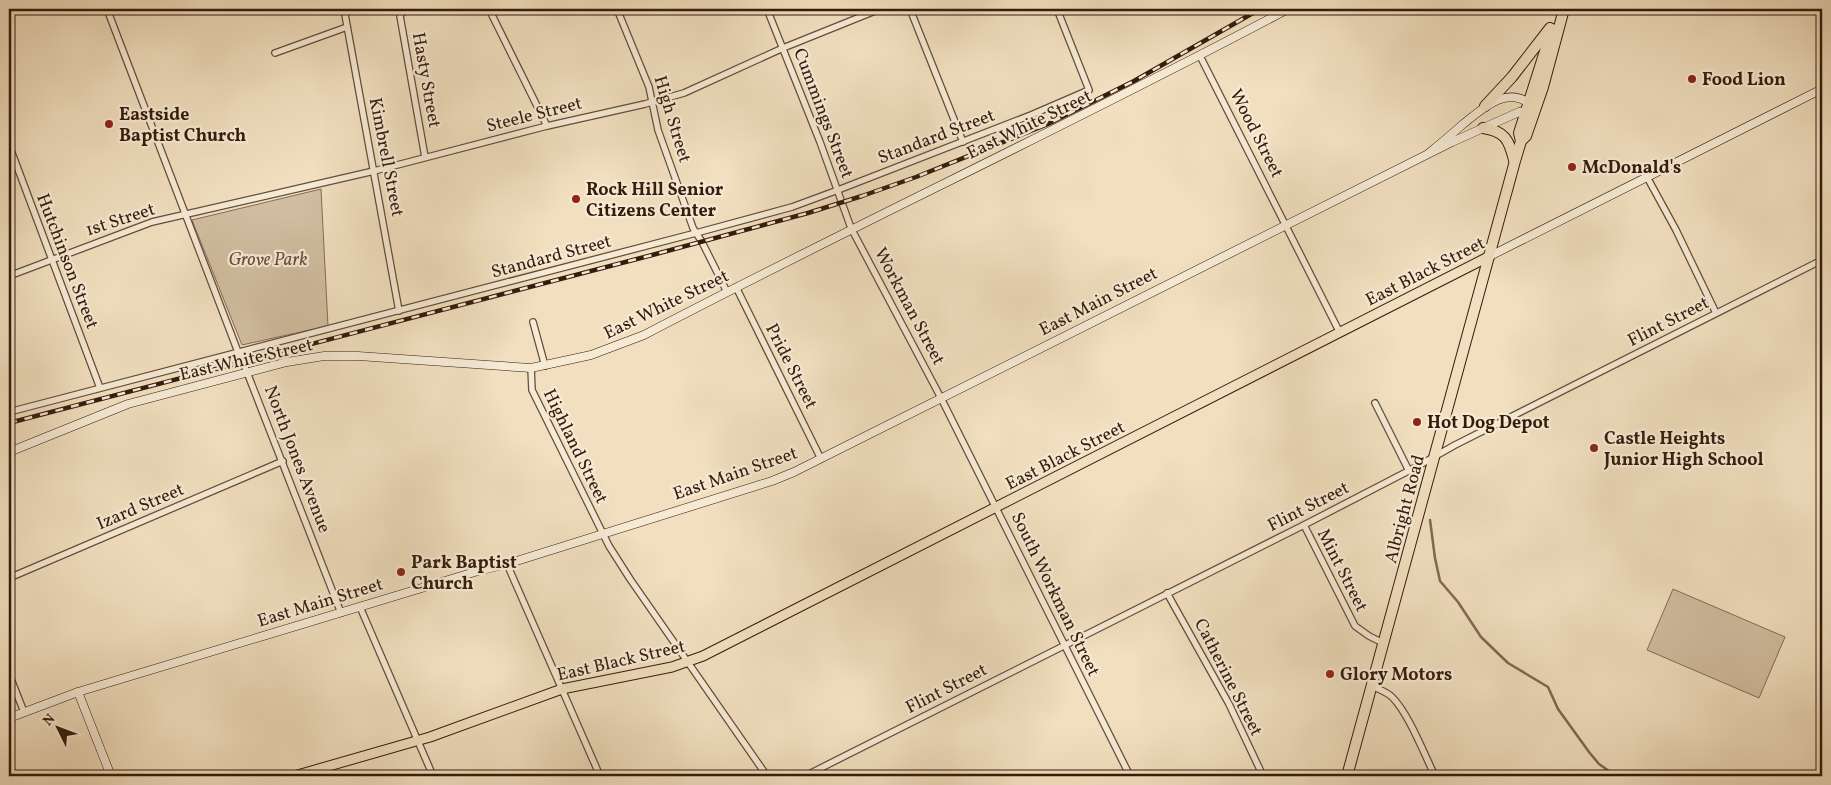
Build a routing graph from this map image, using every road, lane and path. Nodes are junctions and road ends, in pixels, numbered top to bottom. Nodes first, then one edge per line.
1 (107, 9) edge
2 (344, 9) edge
3 (405, 9) edge
4 (489, 9) edge
5 (617, 9) edge
6 (767, 9) edge
7 (880, 9) edge
8 (910, 9) edge
9 (1057, 9) edge
10 (1288, 9) edge
11 (1557, 9) edge
12 (1564, 9) edge
13 (1553, 26) junction
14 (348, 27) junction
15 (783, 48) junction
16 (275, 53) dead end
17 (1200, 56) junction
18 (1545, 63) junction
19 (1822, 89) edge
20 (652, 102) junction
21 (1485, 106) junction
22 (1530, 108) junction
23 (547, 126) junction
24 (1483, 128) junction
25 (963, 142) junction
26 (9, 145) edge
27 (1429, 153) junction
28 (425, 158) junction
29 (1514, 161) junction
30 (374, 171) junction
31 (1648, 177) junction
32 (838, 190) junction
33 (185, 215) junction
34 (1286, 225) junction
35 (851, 228) junction
36 (696, 233) junction
37 (1490, 256) junction
38 (52, 259) junction
39 (1822, 260) edge
40 (9, 276) edge
41 (736, 287) junction
42 (727, 292) junction
43 (399, 311) junction
44 (1716, 313) junction
45 (533, 322) dead end
46 (1340, 333) junction
47 (238, 352) junction
48 (545, 366) junction
49 (531, 368) junction
50 (247, 372) junction
51 (100, 388) junction
52 (942, 398) junction
53 (1375, 403) dead end
54 (9, 412) edge
55 (9, 452) edge
56 (1435, 456) junction
57 (821, 459) junction
58 (283, 461) junction
59 (1409, 471) junction
60 (997, 508) junction
61 (1304, 525) junction
62 (603, 534) junction
63 (507, 564) junction
64 (9, 578) edge
65 (1167, 593) junction
66 (360, 607) junction
67 (341, 613) junction
68 (1384, 643) junction
69 (1065, 645) junction
70 (688, 662) junction
71 (9, 674) edge
72 (1372, 686) junction
73 (562, 689) junction
74 (78, 692) junction
75 (24, 712) junction
76 (9, 718) edge
77 (418, 741) junction
78 (111, 776) edge
79 (294, 776) edge
80 (434, 776) edge
81 (600, 776) edge
82 (767, 776) edge
83 (806, 776) edge
84 (1130, 776) edge
85 (1263, 776) edge
86 (1347, 776) edge
87 (1435, 776) edge

1 - 33 street, North Jones Avenue
2 - 14 street, Kimbrell Street
3 - 28 street, Hasty Street
4 - 23 street
5 - 20 street, High Street
6 - 15 street, Cummings Street
7 - 15 street, Steele Street
8 - 25 street
9 - 25 street, Standard Street
10 - 17 street, East White Street
11 - 13 highway
12 - 18 highway
13 - 18 highway
13 - 21 highway
14 - 16 street
14 - 30 street, Kimbrell Street
15 - 20 street, Steele Street
15 - 32 street, Cummings Street
17 - 34 street, Wood Street
17 - 35 street, East White Street
18 - 22 highway
19 - 31 street, East Black Street
20 - 23 street, Steele Street
20 - 36 street, High Street
21 - 22 street, East Main Street
21 - 27 street, East Main Street
22 - 24 street, East Main Street
22 - 29 highway, Albright Road
23 - 28 street, Steele Street
24 - 27 street, East Main Street
24 - 29 highway
25 - 32 street, Standard Street
26 - 38 street, Hutchinson Street
27 - 34 street, East Main Street
28 - 30 street, Steele Street
29 - 37 highway, Albright Road
30 - 33 street, Steele Street
30 - 43 street, Kimbrell Street
31 - 37 street, East Black Street
31 - 44 street
32 - 35 street, Cummings Street
32 - 36 street, Standard Street
33 - 38 street, 1st Street
33 - 47 street, North Jones Avenue
34 - 46 street, Wood Street
34 - 52 street, East Main Street
35 - 41 street, East White Street
35 - 52 street, Workman Street
36 - 42 street, High Street
36 - 43 street, Standard Street
37 - 46 main road, East Black Street
37 - 56 highway, Albright Road
38 - 40 street, 1st Street
38 - 51 street, Hutchinson Street
39 - 44 street, Flint Street
41 - 42 street, East White Street
41 - 57 street, Pride Street
42 - 48 street, East White Street
43 - 47 street, Standard Street
44 - 56 street, Flint Street
45 - 48 street, Highland Street
46 - 60 main road, East Black Street
47 - 50 street, North Jones Avenue
47 - 51 street, Standard Street
48 - 49 street, East White Street
49 - 50 street, East White Street
49 - 62 street, Highland Street
50 - 55 street, East White Street
50 - 58 street, North Jones Avenue
51 - 54 street, Standard Street
52 - 57 street, East Main Street
52 - 60 street, South Workman Street
53 - 59 street
56 - 59 street, Flint Street
56 - 68 highway, Albright Road
57 - 62 street, East Main Street
58 - 64 street, Izard Street
58 - 67 street, North Jones Avenue
59 - 61 street, Flint Street
60 - 69 street, South Workman Street
60 - 70 main road, East Black Street
61 - 65 street, Flint Street
61 - 68 street, Mint Street
62 - 63 street, East Main Street
62 - 70 street, Highland Street
63 - 66 street, East Main Street
63 - 73 street
65 - 69 street, Flint Street
65 - 85 street, Catherine Street
66 - 67 street, East Main Street
66 - 77 street
67 - 74 street, East Main Street
68 - 72 highway, Albright Road
69 - 83 street, Flint Street
69 - 84 street, South Workman Street
70 - 73 main road, East Black Street
70 - 82 street, Highland Street
71 - 75 street
72 - 86 highway, Albright Road
72 - 87 street
73 - 77 main road, East Black Street
73 - 81 street
74 - 75 street, East Main Street
74 - 78 street
75 - 76 street, East Main Street
77 - 79 main road, East Black Street
77 - 80 street

